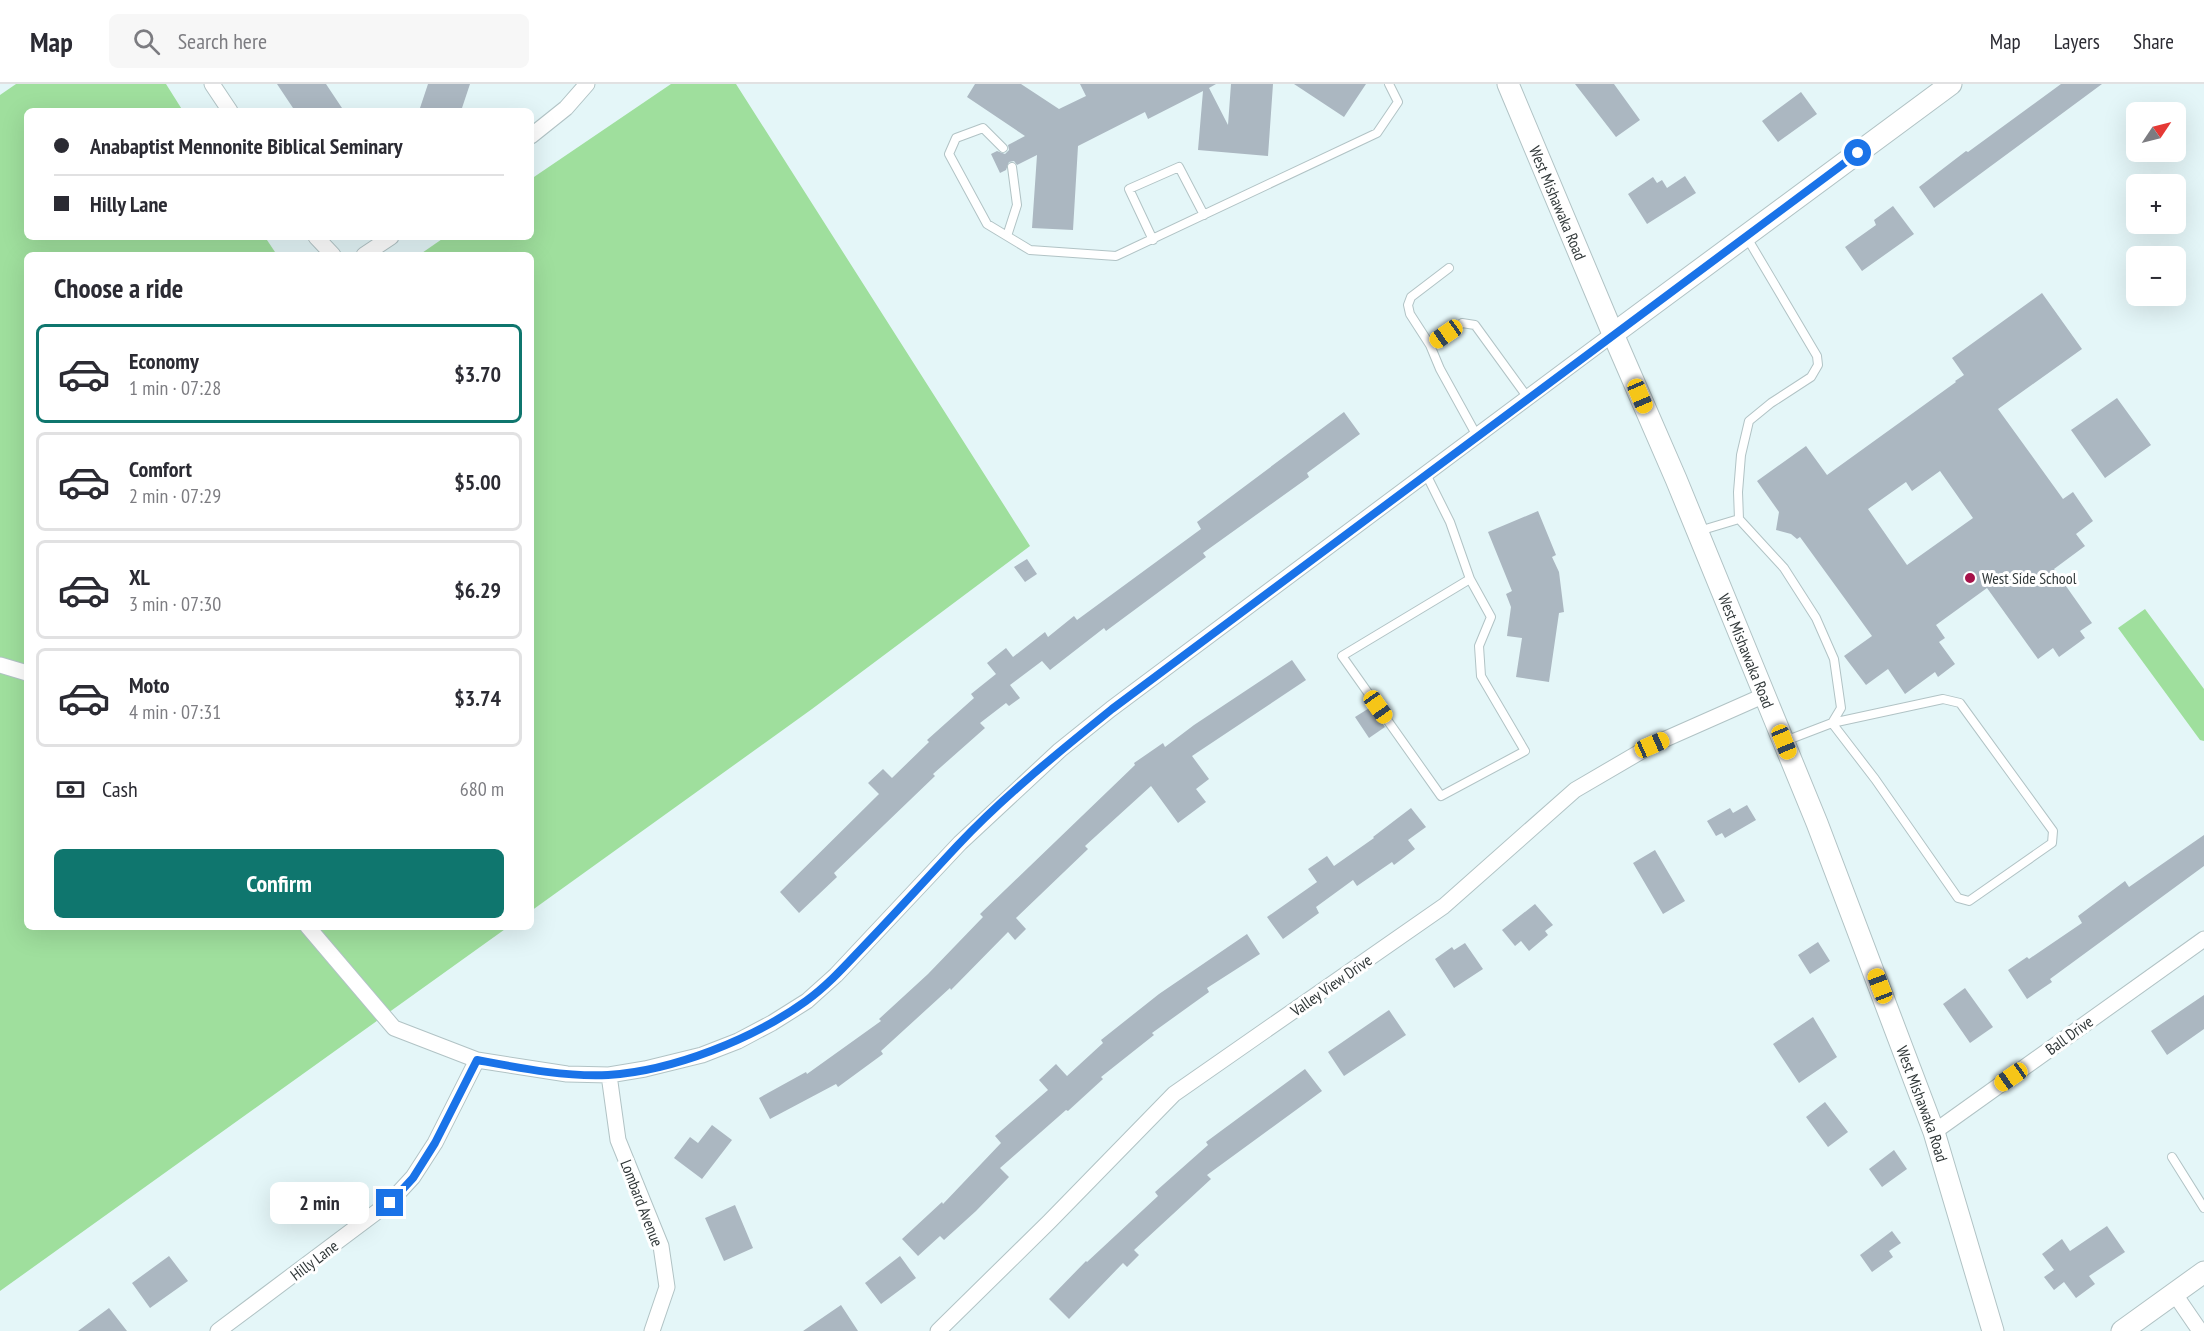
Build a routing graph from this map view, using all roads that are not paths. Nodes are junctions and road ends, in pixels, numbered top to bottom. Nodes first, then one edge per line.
1 (212, 84) edge
2 (587, 84) edge
3 (1389, 84) edge
4 (1508, 84) edge
5 (1951, 84) edge
6 (228, 108) edge
7 (534, 134) edge
8 (1003, 148) dead end
9 (1012, 167) dead end
10 (1204, 216) junction
11 (1007, 236) junction
12 (1746, 236) junction
13 (319, 240) edge
14 (386, 240) edge
15 (1153, 240) junction
16 (330, 252) edge
17 (368, 252) edge
18 (1449, 268) dead end
19 (1613, 334) junction
20 (1430, 345) junction
21 (1528, 398) junction
22 (1477, 436) junction
23 (1426, 474) junction
24 (1740, 519) junction
25 (1698, 531) junction
26 (1470, 579) junction
27 (0, 665) edge
28 (24, 672) edge
29 (1765, 694) junction
30 (1832, 723) junction
31 (1784, 742) junction
32 (311, 930) edge
33 (2204, 939) edge
34 (477, 1060) junction
35 (609, 1075) junction
36 (1934, 1132) junction
37 (2172, 1157) dead end
38 (2204, 1208) edge
39 (2204, 1272) edge
40 (2174, 1293) junction
41 (218, 1331) edge
42 (652, 1331) edge
43 (938, 1331) edge
44 (1993, 1331) edge
45 (2121, 1331) edge
46 (2200, 1331) edge

1 - 6 street
2 - 7 street
3 - 10 lane
4 - 19 main road, West Mishawaka Road
5 - 12 main road
8 - 11 lane
9 - 11 lane
10 - 15 lane
10 - 15 lane
11 - 15 lane
12 - 19 main road
12 - 24 lane
13 - 16 street
14 - 17 street
18 - 20 lane
19 - 21 street
19 - 25 main road, West Mishawaka Road
20 - 21 lane
20 - 22 lane
21 - 22 street
22 - 23 street
23 - 26 lane
23 - 35 street
24 - 25 lane
24 - 30 lane
25 - 29 main road, West Mishawaka Road
26 - 26 lane
27 - 28 street
29 - 31 main road, West Mishawaka Road
29 - 43 street, Valley View Drive
30 - 30 lane
30 - 31 lane
31 - 36 main road, West Mishawaka Road
32 - 34 street
33 - 36 street, Ball Drive
34 - 35 street
34 - 41 street, Hilly Lane
35 - 42 street, Lombard Avenue
36 - 44 main road, West Mishawaka Road
37 - 38 lane
39 - 40 main road
40 - 45 main road
40 - 46 street

